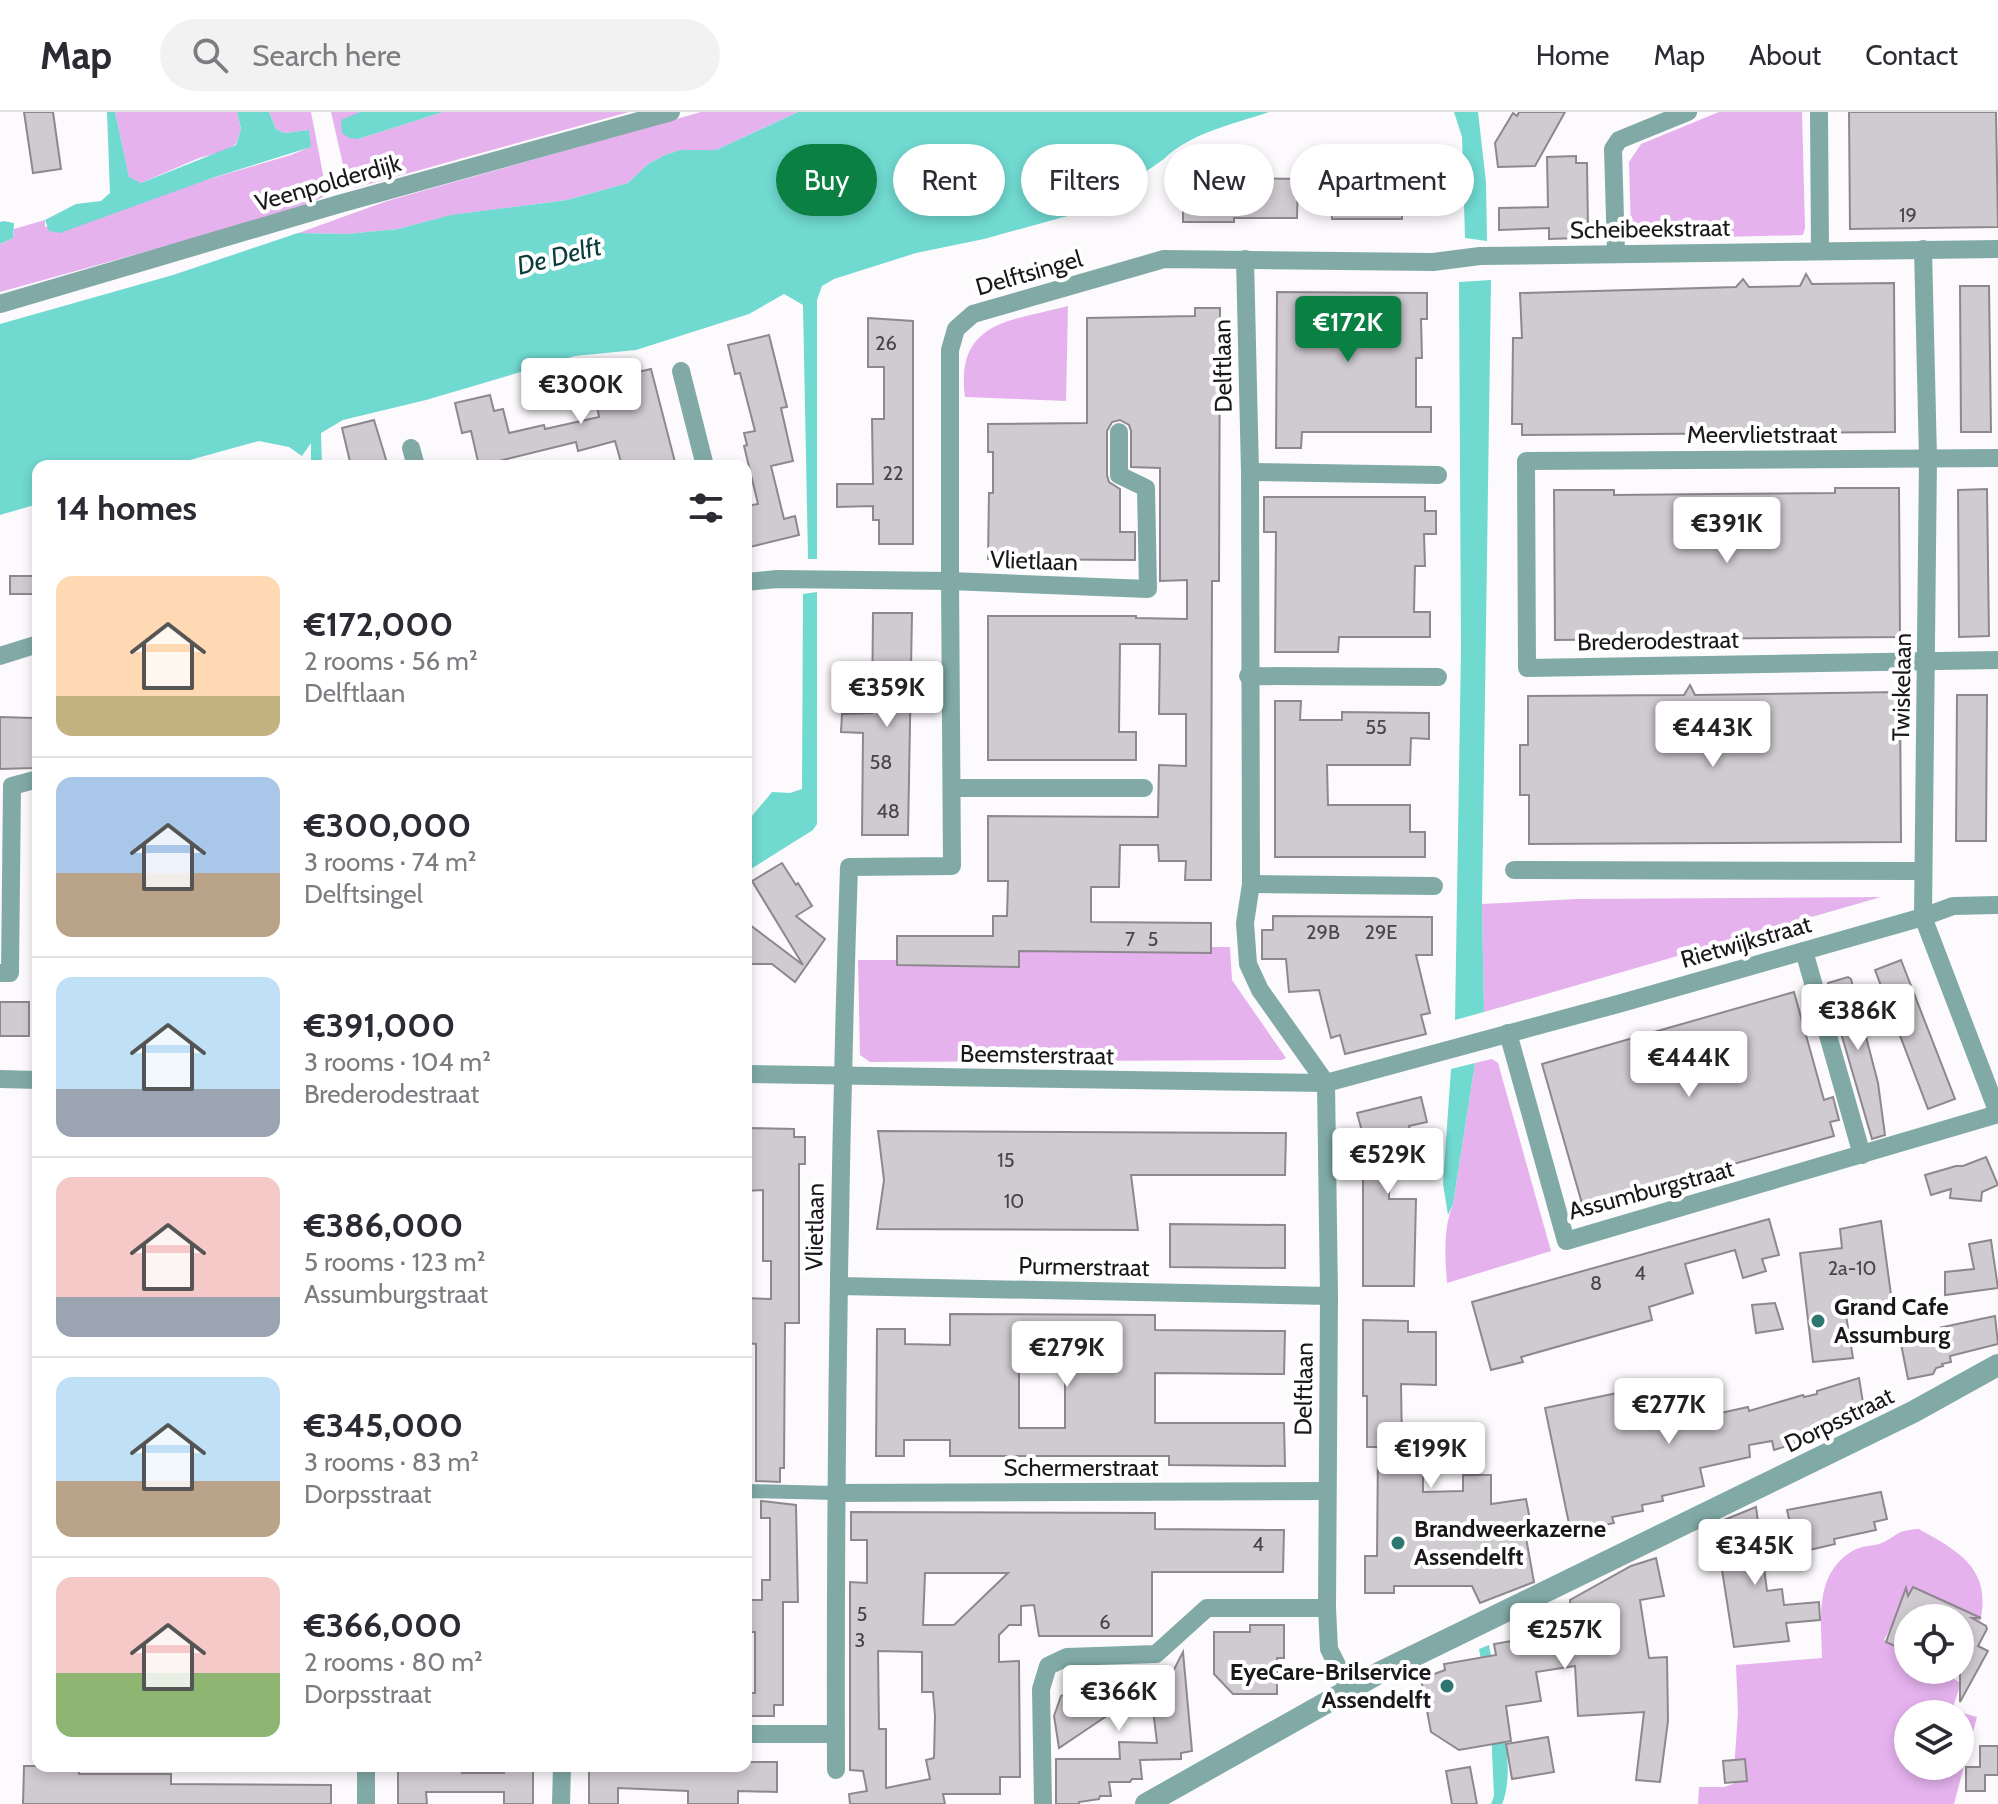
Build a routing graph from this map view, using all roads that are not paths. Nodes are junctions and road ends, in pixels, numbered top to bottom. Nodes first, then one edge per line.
1 (671, 112) edge
2 (1688, 112) edge
3 (1819, 112) edge
4 (1923, 249) junction
5 (1998, 249) edge
6 (1820, 250) junction
7 (1616, 253) junction
8 (1480, 256) joint
9 (1245, 259) junction
10 (0, 304) edge
11 (681, 371) dead end
12 (1119, 432) dead end
13 (1928, 458) junction
14 (1998, 458) edge
15 (703, 460) edge
16 (1526, 461) joint
17 (1250, 472) junction
18 (1438, 475) dead end
19 (752, 581) edge
20 (950, 581) junction
21 (32, 646) edge
22 (0, 656) edge
23 (1927, 660) junction
24 (1998, 660) edge
25 (1248, 676) junction
26 (1438, 677) dead end
27 (32, 781) edge
28 (953, 788) junction
29 (1144, 788) dead end
30 (1514, 870) dead end
31 (1923, 871) junction
32 (1251, 884) junction
33 (1434, 886) dead end
34 (1998, 905) edge
35 (1923, 917) junction
36 (1804, 951) junction
37 (0, 973) edge
38 (1508, 1033) junction
39 (752, 1074) edge
40 (842, 1076) junction
41 (0, 1079) edge
42 (32, 1080) edge
43 (1326, 1083) junction
44 (1998, 1113) edge
45 (1862, 1155) junction
46 (839, 1286) junction
47 (1329, 1296) junction
48 (1998, 1365) edge
49 (752, 1491) edge
50 (1327, 1491) junction
51 (836, 1493) junction
52 (1327, 1608) junction
53 (1350, 1691) junction
54 (752, 1734) edge
55 (836, 1734) junction
56 (836, 1770) dead end
57 (366, 1772) edge
58 (562, 1772) edge
59 (366, 1804) edge
60 (561, 1804) edge
61 (1043, 1804) edge
62 (1146, 1804) edge

1 - 10 street, Veenpolderdijk
2 - 7 street
3 - 6 street
4 - 5 street, Scheibeekstraat
4 - 6 street, Scheibeekstraat
4 - 13 street, Twiskelaan
6 - 7 street, Scheibeekstraat
7 - 8 street, Scheibeekstraat
8 - 9 street, Delftsingel
9 - 17 street, Delftlaan
9 - 20 street, Delftsingel
11 - 15 street
12 - 20 street, Vlietlaan
13 - 14 street, Meervlietstraat
13 - 16 street, Meervlietstraat
13 - 23 street, Twiskelaan
16 - 23 street, Brederodestraat
17 - 18 street
17 - 25 street, Delftlaan
19 - 20 street
20 - 28 street, Vlietlaan
21 - 22 street
23 - 24 street, Brederodestraat
23 - 31 street, Twiskelaan
25 - 26 street
25 - 32 street, Delftlaan
27 - 37 street
28 - 29 street
28 - 40 street, Vlietlaan
30 - 31 street
31 - 35 street, Twiskelaan
32 - 33 street
32 - 43 street, Delftlaan
34 - 35 street, Rietwijkstraat
35 - 36 street, Rietwijkstraat
35 - 44 street, Twiskelaan
36 - 38 street, Rietwijkstraat
36 - 45 street
38 - 43 street
38 - 45 street, Assumburgstraat
39 - 40 street, Beemsterstraat
40 - 43 street, Beemsterstraat
40 - 46 street, Vlietlaan
41 - 42 street
43 - 47 street, Delftlaan
44 - 45 street, Assumburgstraat
46 - 47 street, Purmerstraat
46 - 51 street, Vlietlaan
47 - 50 street, Delftlaan
48 - 53 street, Dorpsstraat
49 - 51 street
50 - 51 street, Schermerstraat
50 - 52 street, Delftlaan
51 - 55 street, Vlietlaan
52 - 53 street, Delftlaan
52 - 61 street
53 - 62 street, Dorpsstraat
54 - 55 street
55 - 56 street, Vlietlaan
57 - 59 street
58 - 60 street

